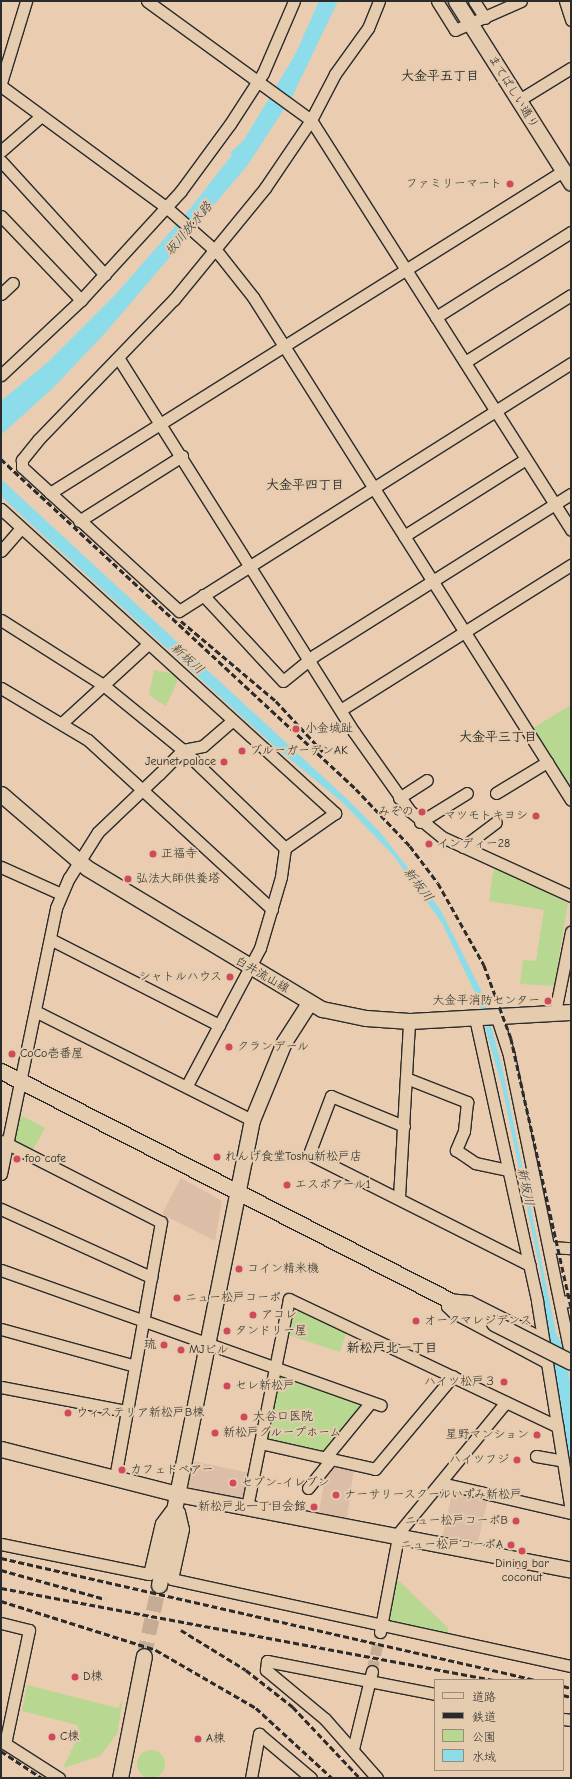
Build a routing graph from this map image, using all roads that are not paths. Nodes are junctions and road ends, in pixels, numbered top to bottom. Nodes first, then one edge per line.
1 (15, 1) edge
2 (146, 1) edge
3 (294, 1) edge
4 (380, 1) edge
5 (437, 1) edge
6 (456, 1) edge
7 (474, 1) edge
8 (521, 1) edge
9 (565, 1) edge
10 (25, 4) edge
11 (486, 18) junction
12 (571, 20) edge
13 (471, 25) junction
14 (571, 68) edge
15 (258, 80) junction
16 (1, 84) edge
17 (519, 100) junction
18 (40, 117) junction
19 (311, 120) junction
20 (1, 151) edge
21 (1, 161) edge
22 (563, 171) junction
23 (571, 183) edge
24 (166, 207) junction
25 (1, 216) edge
26 (571, 232) edge
27 (215, 251) junction
28 (405, 269) junction
29 (105, 275) junction
30 (13, 283) dead end
31 (1, 294) edge
32 (571, 295) edge
33 (81, 300) junction
34 (436, 317) junction
35 (283, 346) junction
36 (119, 359) junction
37 (465, 362) junction
38 (571, 363) edge
39 (1, 375) edge
40 (495, 411) junction
41 (160, 423) junction
42 (182, 456) junction
43 (526, 459) junction
44 (373, 488) junction
45 (50, 493) junction
46 (571, 494) edge
47 (555, 504) junction
48 (1, 509) edge
49 (79, 521) junction
50 (21, 528) junction
51 (571, 530) edge
52 (404, 536) junction
53 (1, 551) edge
54 (251, 565) junction
55 (571, 565) edge
56 (432, 582) junction
57 (203, 595) junction
58 (1, 620) edge
59 (464, 632) junction
60 (148, 644) junction
61 (311, 660) junction
62 (102, 684) junction
63 (1, 688) edge
64 (342, 709) junction
65 (232, 721) junction
66 (63, 722) junction
67 (184, 750) junction
68 (547, 762) junction
69 (427, 780) dead end
70 (142, 790) junction
71 (467, 793) dead end
72 (496, 793) dead end
73 (1, 794) edge
74 (399, 798) junction
75 (571, 800) edge
76 (420, 822) junction
77 (496, 822) dead end
78 (463, 847) junction
79 (285, 848) junction
80 (77, 861) junction
81 (1, 867) edge
82 (61, 894) junction
83 (571, 896) edge
84 (272, 909) junction
85 (571, 932) edge
86 (50, 939) junction
87 (249, 967) junction
88 (309, 1003) junction
89 (35, 1011) junction
90 (555, 1012) junction
91 (571, 1012) edge
92 (477, 1018) junction
93 (496, 1018) junction
94 (409, 1022) junction
95 (219, 1025) junction
96 (1, 1071) edge
97 (406, 1078) junction
98 (21, 1081) junction
99 (186, 1086) junction
100 (252, 1120) junction
101 (404, 1126) junction
102 (4, 1142) edge
103 (508, 1170) junction
104 (1, 1174) edge
105 (237, 1192) junction
106 (399, 1197) junction
107 (1, 1208) edge
108 (549, 1247) junction
109 (571, 1248) edge
110 (530, 1265) junction
111 (1, 1270) edge
112 (151, 1277) junction
113 (447, 1299) junction
114 (565, 1301) edge
115 (144, 1321) junction
116 (1, 1329) edge
117 (542, 1338) junction
118 (207, 1344) junction
119 (571, 1358) edge
120 (546, 1362) junction
121 (571, 1362) edge
122 (135, 1366) junction
123 (274, 1369) junction
124 (454, 1376) junction
125 (1, 1387) edge
126 (506, 1402) junction
127 (126, 1411) junction
128 (557, 1426) junction
129 (260, 1443) junction
130 (1, 1449) edge
131 (536, 1456) dead end
132 (328, 1459) junction
133 (563, 1461) junction
134 (115, 1478) junction
135 (441, 1483) junction
136 (308, 1488) dead end
137 (178, 1494) junction
138 (247, 1508) junction
139 (174, 1512) junction
140 (571, 1512) edge
141 (397, 1536) junction
142 (1, 1544) edge
143 (571, 1570) edge
144 (159, 1585) tunnel mouth
145 (1, 1623) edge
146 (381, 1628) junction
147 (144, 1656) tunnel mouth
148 (571, 1666) edge
149 (371, 1676) junction
150 (434, 1694) edge
151 (3, 1742) edge
152 (353, 1749) junction
153 (59, 1778) edge
154 (120, 1778) edge
155 (251, 1778) edge
156 (311, 1778) edge
157 (377, 1778) edge

1 - 10 street
2 - 15 street
3 - 15 street
4 - 19 street
5 - 13 street
6 - 13 street, まてばしい通り
7 - 11 street
8 - 11 street
9 - 12 street
10 - 16 street
11 - 13 street
13 - 17 street, まてばしい通り
14 - 17 street
15 - 19 street
15 - 24 street
16 - 18 street
17 - 22 street, まてばしい通り
18 - 20 street
18 - 24 street
19 - 27 street
19 - 28 street
21 - 29 street
22 - 23 street, まてばしい通り
22 - 28 street
24 - 27 street
24 - 29 street
25 - 33 street
26 - 34 street
27 - 35 street
27 - 36 street
28 - 34 street
28 - 35 street
29 - 33 street
30 - 31 street
32 - 37 street
33 - 39 street
34 - 37 street
35 - 41 street
35 - 44 street
36 - 41 street
36 - 45 street
37 - 40 street
38 - 40 street
40 - 43 street
40 - 44 street
41 - 42 street
41 - 45 street
42 - 49 street
42 - 54 street
43 - 47 street
43 - 52 street
44 - 52 street
44 - 54 street
45 - 49 street
46 - 47 street
47 - 51 street
47 - 56 street
48 - 50 street
49 - 57 street
50 - 53 street
50 - 60 street
52 - 56 street
54 - 57 street
54 - 61 street
55 - 59 street
56 - 59 street
56 - 61 street
57 - 61 street
58 - 62 street
59 - 64 street
59 - 68 street
60 - 62 street
60 - 65 street
61 - 64 street
62 - 66 street
62 - 67 street
63 - 66 street
64 - 74 street
65 - 67 street
65 - 79 street
66 - 70 street
67 - 70 street
67 - 79 street
68 - 72 street
68 - 75 street
69 - 74 street
70 - 80 street
70 - 84 street
71 - 76 street
73 - 80 street, 白井流山線
74 - 76 street
76 - 78 street
77 - 78 street
78 - 83 street
79 - 84 street
80 - 82 street
80 - 87 street, 白井流山線
81 - 82 street
82 - 86 street
84 - 87 street
85 - 90 street
86 - 89 street
86 - 95 street
87 - 88 street, 白井流山線
87 - 95 street
88 - 94 street, 白井流山線
88 - 100 street
89 - 98 street
89 - 99 street
90 - 91 street, 白井流山線
90 - 93 street, 白井流山線
92 - 93 street, 白井流山線
92 - 94 street, 白井流山線
92 - 103 street
93 - 108 street
94 - 97 street
95 - 99 street
96 - 98 street
97 - 101 street
97 - 103 street
98 - 102 street
98 - 105 street
99 - 100 street
100 - 105 street
101 - 106 street
101 - 106 street
102 - 104 street
102 - 112 street
103 - 110 street
105 - 113 street
105 - 118 street
106 - 110 street
107 - 112 street
108 - 109 street
108 - 114 street
110 - 117 street
111 - 115 street
112 - 115 street
113 - 117 street
113 - 120 street
113 - 121 street, bridge
114 - 119 street
115 - 118 street
115 - 122 street
116 - 122 street
117 - 120 street
118 - 123 street
118 - 137 street
120 - 128 street
122 - 127 street
123 - 124 street
123 - 129 street
123 - 132 street
124 - 126 street
124 - 132 street
125 - 127 street
126 - 128 street
126 - 135 street
127 - 134 street
128 - 133 street
129 - 132 street
129 - 138 street
130 - 134 street
131 - 133 street
132 - 136 street
133 - 140 street
134 - 137 street
135 - 140 street
135 - 141 street
137 - 138 street
137 - 139 street
138 - 141 street
139 - 142 street
139 - 144 street
139 - 146 street
141 - 143 street
141 - 146 street
145 - 151 street
146 - 148 street
147 - 154 street
149 - 150 street
149 - 152 street
149 - 152 street
151 - 153 street
152 - 157 street
155 - 156 street

